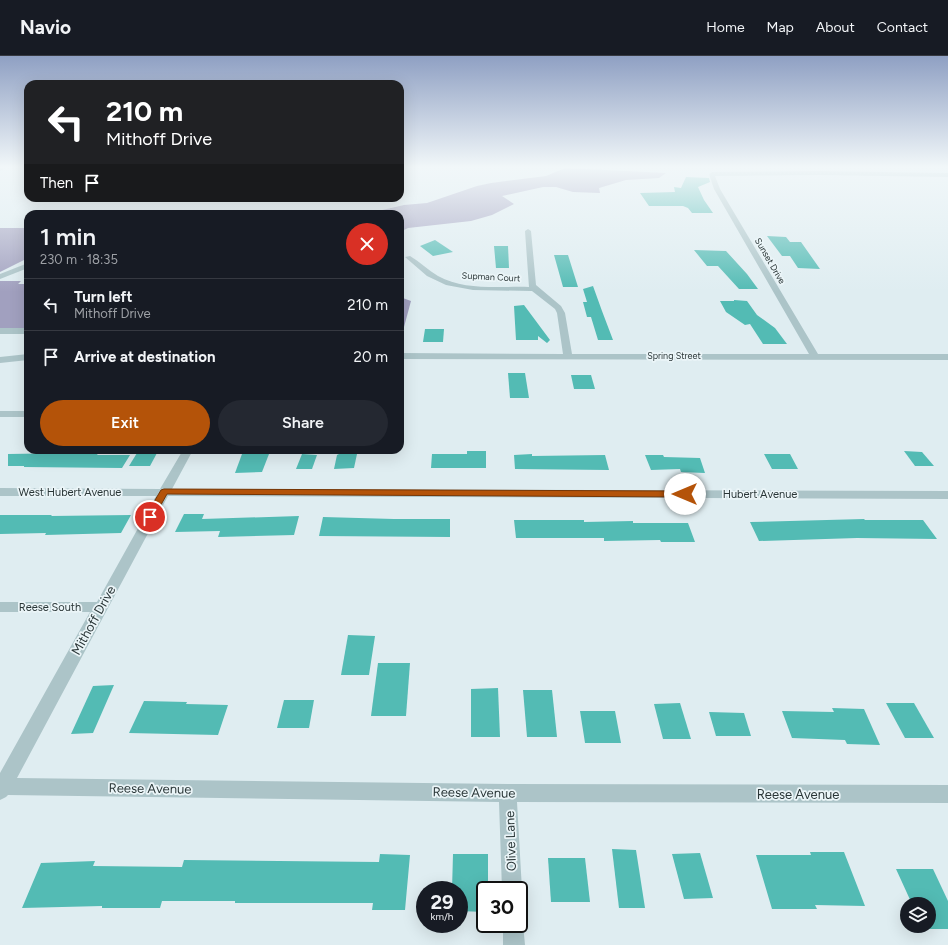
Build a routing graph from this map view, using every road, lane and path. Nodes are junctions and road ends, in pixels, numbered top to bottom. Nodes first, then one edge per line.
1 (729, 209) edge
2 (528, 232) dead end
3 (408, 257) dead end
4 (24, 267) edge
5 (0, 277) edge
6 (534, 289) junction
7 (0, 331) edge
8 (24, 331) edge
9 (24, 352) edge
10 (404, 356) edge
11 (568, 356) junction
12 (815, 356) junction
13 (24, 357) edge
14 (948, 357) edge
15 (15, 358) junction
16 (0, 360) edge
17 (0, 414) edge
18 (24, 414) edge
19 (186, 454) edge
20 (0, 492) edge
21 (164, 492) junction
22 (948, 495) edge
23 (0, 607) edge
24 (100, 607) junction
25 (1, 788) edge
26 (508, 793) junction
27 (948, 794) edge
28 (512, 881) edge
29 (513, 933) edge
30 (514, 945) edge

1 - 12 street, Sunset Drive
2 - 6 street
3 - 6 street, Supman Court
4 - 5 street
6 - 11 street
7 - 8 street
9 - 15 street
10 - 11 street, Spring Street
11 - 12 street, Spring Street
12 - 14 street, Spring Street
13 - 15 street
15 - 16 street
17 - 18 street
19 - 21 street, Mithoff Drive
20 - 21 street, West Hubert Avenue
21 - 22 street, Hubert Avenue
21 - 24 street, Mithoff Drive
23 - 24 street, Reese South
24 - 25 street, Mithoff Drive
25 - 26 street, Reese Avenue
26 - 27 street, Reese Avenue
26 - 28 street, Olive Lane
29 - 30 street

